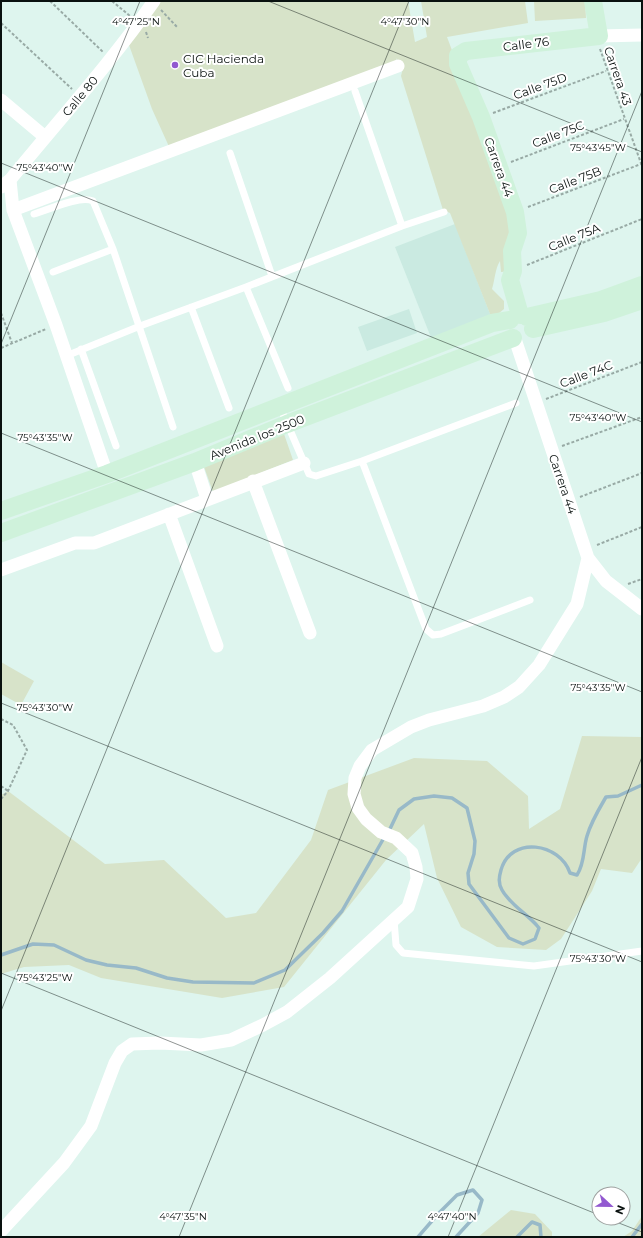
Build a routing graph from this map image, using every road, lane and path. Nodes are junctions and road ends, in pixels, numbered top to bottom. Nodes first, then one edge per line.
1 (50, 1) edge
2 (112, 1) edge
3 (593, 1) edge
4 (154, 2) edge
5 (1, 24) edge
6 (138, 24) junction
7 (178, 28) dead end
8 (642, 35) edge
9 (598, 36) junction
10 (458, 56) joint
11 (111, 60) junction
12 (398, 66) dead end
13 (606, 71) junction
14 (355, 91) dead end
15 (80, 97) junction
16 (1, 100) edge
17 (481, 117) junction
18 (624, 118) junction
19 (45, 137) junction
20 (230, 153) dead end
21 (642, 165) edge
22 (499, 166) junction
23 (5, 184) edge
24 (13, 210) junction
25 (444, 212) dead end
26 (515, 212) junction
27 (34, 214) dead end
28 (642, 219) edge
29 (402, 226) junction
30 (114, 249) junction
31 (513, 271) junction
32 (53, 272) dead end
33 (272, 276) junction
34 (642, 285) edge
35 (246, 287) junction
36 (642, 300) edge
37 (191, 307) junction
38 (1, 314) edge
39 (519, 322) junction
40 (56, 325) junction
41 (140, 326) junction
42 (12, 343) junction
43 (1, 348) edge
44 (81, 349) junction
45 (66, 356) junction
46 (642, 362) edge
47 (288, 388) dead end
48 (516, 403) dead end
49 (536, 403) junction
50 (280, 407) junction
51 (229, 408) dead end
52 (642, 417) edge
53 (287, 424) junction
54 (173, 427) dead end
55 (116, 446) dead end
56 (551, 450) junction
57 (362, 461) junction
58 (195, 462) junction
59 (304, 463) junction
60 (642, 473) edge
61 (108, 474) junction
62 (253, 481) junction
63 (207, 500) junction
64 (569, 502) junction
65 (1, 511) edge
66 (169, 514) junction
67 (642, 527) edge
68 (1, 533) edge
69 (587, 554) junction
70 (1, 570) edge
71 (530, 600) dead end
72 (642, 609) edge
73 (310, 633) dead end
74 (217, 646) dead end
75 (1, 719) edge
76 (1, 786) edge
77 (8, 791) junction
78 (1, 800) edge
79 (394, 920) junction
80 (642, 951) edge
81 (1, 1231) edge

1 - 11 path
2 - 6 path
3 - 9 main road
4 - 6 street, Calle 80
4 - 7 path
5 - 15 path
6 - 11 street, Calle 80
8 - 9 street, Calle 76
9 - 10 main road, Calle 76
9 - 13 path, Carrera 43
10 - 17 main road, Carrera 44
11 - 15 street, Calle 80
12 - 24 street
13 - 17 path, Calle 75D
13 - 18 path, Carrera 43
14 - 29 lane
15 - 19 street, Calle 80
16 - 19 street
17 - 22 main road, Carrera 44
18 - 21 path, Carrera 43
18 - 22 path, Calle 75C
19 - 23 street, Calle 80
20 - 33 lane
21 - 26 path, Calle 75B
22 - 26 main road, Carrera 44
23 - 24 street
24 - 40 street
25 - 29 lane
26 - 31 main road, Carrera 44
27 - 30 lane
28 - 31 path, Calle 75A
29 - 33 lane
30 - 32 lane
30 - 41 lane
31 - 39 main road, Carrera 44
33 - 35 lane
34 - 39 main road, Avenida los 2500
35 - 37 lane
35 - 47 lane
36 - 39 main road, Avenida los 2500
37 - 41 lane
37 - 51 lane
38 - 42 path
39 - 49 street, Carrera 44
39 - 50 main road, Avenida los 2500
39 - 53 main road, Avenida los 2500
40 - 42 path
40 - 45 street
41 - 44 lane
41 - 54 lane
42 - 43 path
44 - 45 lane
44 - 55 lane
45 - 61 street
46 - 49 path, Calle 74C
48 - 57 lane
49 - 56 street, Carrera 44
50 - 53 lane
50 - 61 main road, Avenida los 2500
52 - 56 path
53 - 58 main road, Avenida los 2500
53 - 59 lane
56 - 64 street, Carrera 44
57 - 59 lane
57 - 71 lane
58 - 63 street
58 - 68 main road, Avenida los 2500
59 - 62 street
60 - 64 path
61 - 65 main road, Avenida los 2500
62 - 63 street
62 - 73 street
63 - 66 street
64 - 69 street, Carrera 44
66 - 70 street
66 - 74 street
67 - 69 path
69 - 72 street, Carrera 44
69 - 79 street
75 - 77 path
76 - 77 path
77 - 78 path
79 - 80 lane
79 - 81 street

